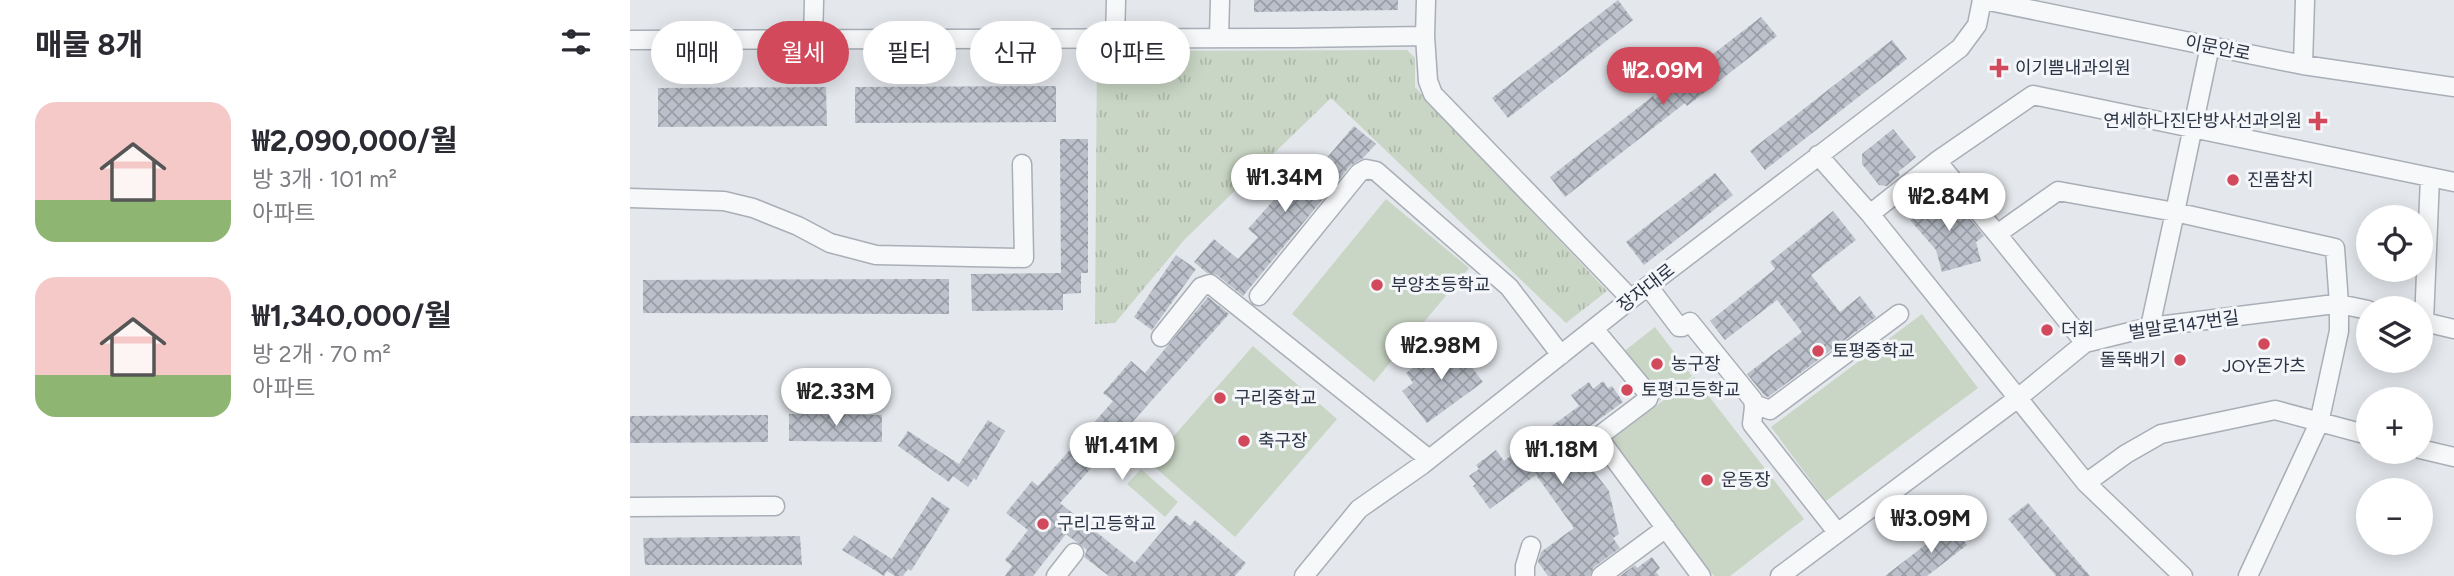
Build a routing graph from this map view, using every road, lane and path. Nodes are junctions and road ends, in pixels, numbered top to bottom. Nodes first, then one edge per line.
1 (814, 0) edge
2 (1116, 0) edge
3 (1220, 0) edge
4 (1426, 0) edge
5 (1983, 0) edge
6 (2305, 0) edge
7 (2069, 8) edge
8 (813, 21) edge
9 (1115, 21) edge
10 (1425, 36) junction
11 (1190, 37) edge
12 (1219, 37) junction
13 (1076, 38) edge
14 (630, 40) edge
15 (757, 41) edge
16 (849, 41) edge
17 (2210, 46) junction
18 (2303, 65) junction
19 (2454, 87) edge
20 (2194, 128) junction
21 (1818, 156) junction
22 (1937, 162) junction
23 (1022, 164) dead end
24 (2430, 177) junction
25 (2454, 181) edge
26 (630, 198) edge
27 (2175, 212) junction
28 (1870, 214) junction
29 (1997, 234) junction
30 (1648, 286) junction
31 (1259, 296) dead end
32 (2423, 296) edge
33 (1631, 299) junction
34 (2339, 304) junction
35 (2356, 308) edge
36 (1899, 314) dead end
37 (2433, 324) edge
38 (2150, 327) junction
39 (1594, 328) junction
40 (2454, 329) edge
41 (1161, 337) dead end
42 (2085, 343) junction
43 (1561, 355) junction
44 (2018, 398) junction
45 (1755, 404) junction
46 (2319, 423) junction
47 (2356, 432) edge
48 (2433, 452) edge
49 (2454, 457) edge
50 (1429, 459) junction
51 (2085, 482) junction
52 (775, 506) dead end
53 (630, 507) edge
54 (1666, 528) junction
55 (1837, 532) junction
56 (1531, 546) dead end
57 (1304, 576) edge
58 (1525, 576) edge
59 (1601, 576) edge
60 (1701, 576) edge
61 (1780, 576) edge
62 (2183, 576) edge
63 (2248, 576) edge

1 - 8 street
2 - 9 street
3 - 12 street
4 - 10 street
5 - 7 street, 이문안로
5 - 21 street, 장자대로
6 - 18 street
7 - 17 street, 이문안로
10 - 12 street
10 - 33 street
11 - 12 street
13 - 16 street
14 - 15 street
17 - 18 street, 이문안로
17 - 20 street
18 - 19 street, 이문안로
20 - 22 street
20 - 24 street
20 - 27 street
21 - 28 street
21 - 30 street, 장자대로
22 - 28 street
22 - 29 street
23 - 26 street
24 - 25 street
24 - 32 street
27 - 29 street
27 - 34 street
27 - 38 street
28 - 44 street
29 - 42 street
30 - 33 street, 장자대로
30 - 45 street
31 - 43 street
33 - 39 street, 장자대로
34 - 35 street, 벌말로147번길
34 - 38 street, 벌말로147번길
34 - 46 street
36 - 45 street
37 - 40 street
38 - 42 street, 벌말로147번길
39 - 43 street, 장자대로
39 - 54 street
41 - 50 street
42 - 44 street, 벌말로147번길
43 - 50 street, 장자대로
44 - 51 street
44 - 55 street, 벌말로147번길
45 - 55 street
46 - 47 street
46 - 51 street
46 - 63 street
48 - 49 street
50 - 57 street, 장자대로
51 - 62 street
52 - 53 street
54 - 59 street
54 - 60 street
55 - 61 street, 벌말로147번길
56 - 58 street

